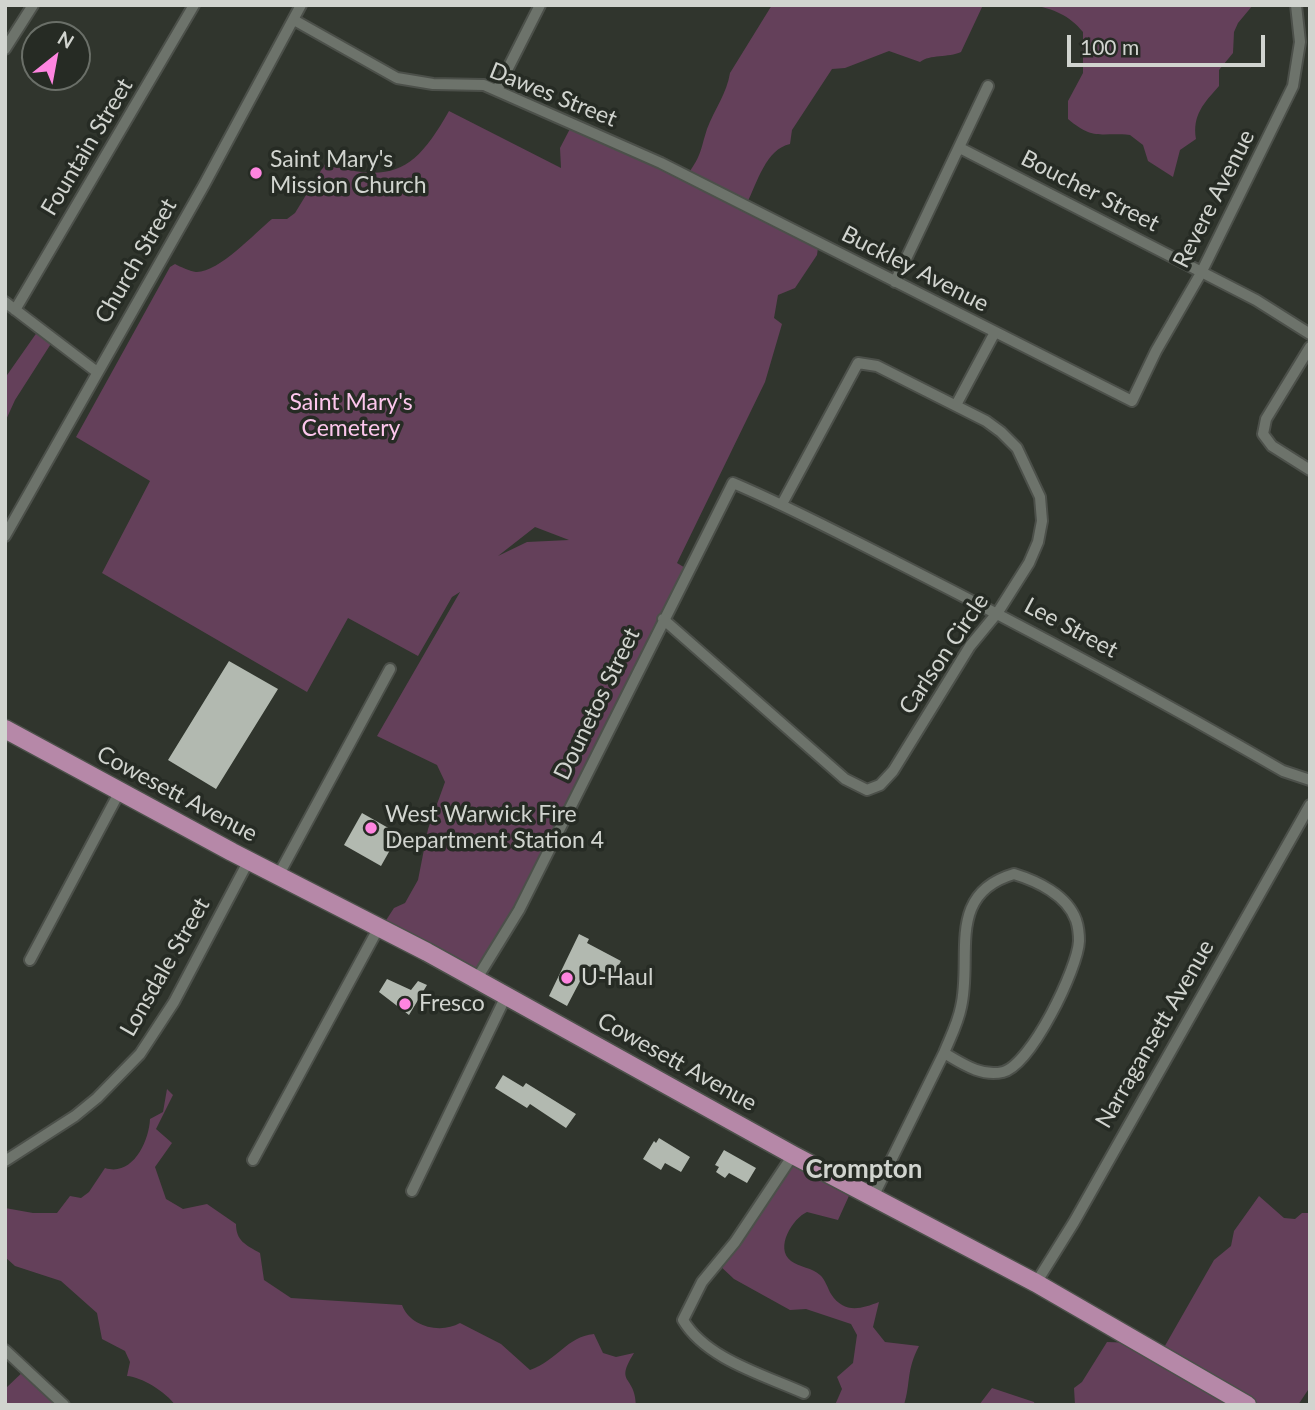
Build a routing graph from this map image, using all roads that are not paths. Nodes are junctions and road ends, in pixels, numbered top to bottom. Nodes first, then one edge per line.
1 (33, 5) edge
2 (194, 5) edge
3 (301, 5) edge
4 (540, 5) edge
5 (1296, 5) edge
6 (294, 20) junction
7 (5, 48) edge
8 (988, 86) dead end
9 (497, 90) junction
10 (960, 148) junction
11 (680, 173) joint
12 (1201, 273) junction
13 (895, 282) junction
14 (5, 302) edge
15 (15, 310) junction
16 (994, 334) junction
17 (1310, 334) edge
18 (1310, 347) edge
19 (97, 372) junction
20 (1132, 401) joint
21 (956, 405) junction
22 (1310, 470) edge
23 (733, 483) joint
24 (782, 504) junction
25 (5, 536) edge
26 (998, 612) junction
27 (663, 619) junction
28 (390, 668) dead end
29 (5, 729) edge
30 (1310, 780) edge
31 (120, 791) junction
32 (1310, 805) edge
33 (249, 860) junction
34 (278, 876) junction
35 (379, 927) junction
36 (30, 960) dead end
37 (476, 979) junction
38 (506, 996) junction
39 (944, 1053) junction
40 (793, 1155) junction
41 (253, 1160) dead end
42 (5, 1161) edge
43 (412, 1191) dead end
44 (873, 1197) junction
45 (1035, 1283) junction
46 (5, 1350) edge
47 (804, 1392) dead end
48 (64, 1405) edge
49 (1247, 1405) edge

1 - 7 street
2 - 15 street, Fountain Street
3 - 6 street, Church Street
4 - 9 street
5 - 12 street, Revere Avenue
6 - 9 street, Dawes Street
6 - 19 street, Church Street
8 - 10 street
9 - 11 street, Dawes Street
10 - 12 street, Boucher Street
10 - 13 street
11 - 13 street, Buckley Avenue
12 - 17 street, Boucher Street
12 - 20 street, Revere Avenue
13 - 16 street, Buckley Avenue
14 - 15 street
15 - 19 street
16 - 20 street, Buckley Avenue
16 - 21 street
18 - 22 street
19 - 25 street, Church Street
21 - 24 street, Carlson Circle
21 - 26 street, Carlson Circle
23 - 24 street, Lee Street
23 - 27 street, Dounetos Street
24 - 26 street, Lee Street
26 - 27 street, Carlson Circle
26 - 30 street, Lee Street
27 - 37 street, Dounetos Street
28 - 34 street
29 - 31 main road, Cowesett Avenue
31 - 33 main road, Cowesett Avenue
31 - 36 street
32 - 45 street, Narragansett Avenue
33 - 34 main road, Cowesett Avenue
33 - 42 street, Lonsdale Street
34 - 35 main road, Cowesett Avenue
35 - 37 main road, Cowesett Avenue
35 - 41 street
37 - 38 main road, Cowesett Avenue
38 - 40 main road, Cowesett Avenue
38 - 43 street
39 - 39 street
39 - 44 street
40 - 44 main road, Cowesett Avenue
40 - 47 street
44 - 45 main road, Cowesett Avenue
45 - 49 main road, Cowesett Avenue
46 - 48 street

